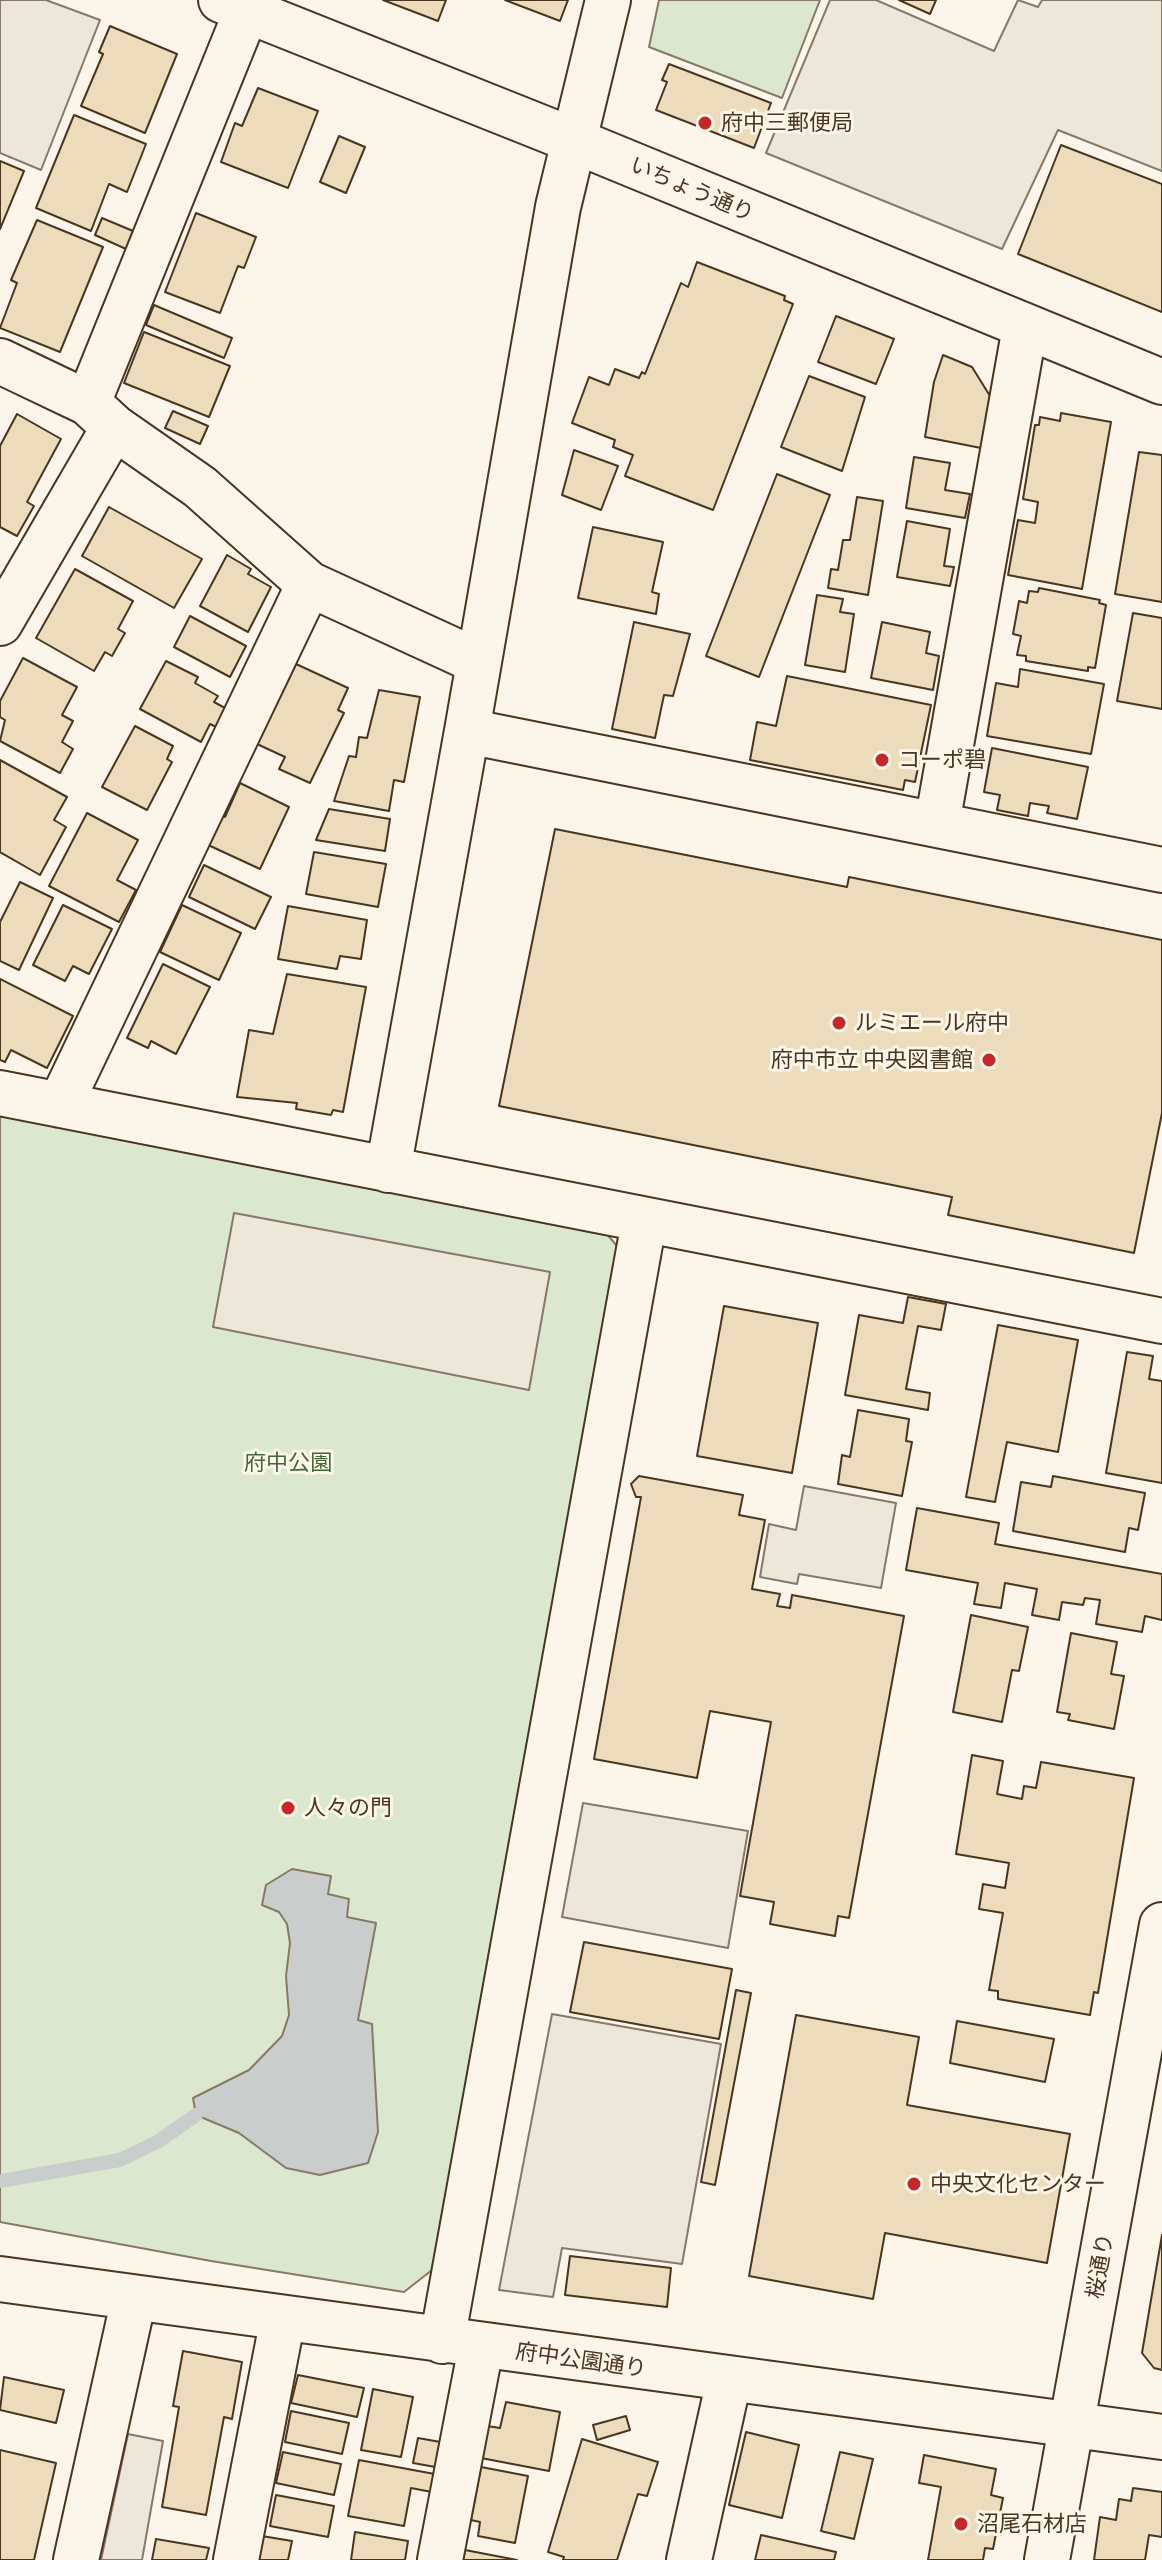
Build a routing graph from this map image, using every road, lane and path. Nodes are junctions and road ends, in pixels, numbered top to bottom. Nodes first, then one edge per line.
1 (608, 0) edge
2 (234, 5) edge
3 (575, 141) junction
4 (1025, 327) junction
5 (0, 361) edge
6 (1162, 382) edge
7 (101, 415) junction
8 (309, 584) junction
9 (0, 623) edge
10 (479, 662) junction
11 (467, 731) junction
12 (937, 824) junction
13 (1162, 870) edge
14 (0, 1093) edge
15 (60, 1105) junction
16 (388, 1170) junction
17 (644, 1222) junction
18 (1162, 1321) edge
19 (1162, 1925) edge
20 (0, 2279) edge
21 (134, 2298) junction
22 (283, 2318) junction
23 (462, 2344) junction
24 (729, 2380) junction
25 (1071, 2426) junction
26 (1162, 2437) edge
27 (76, 2560) edge
28 (236, 2560) edge
29 (440, 2560) edge
30 (689, 2560) edge
31 (1047, 2560) edge

1 - 3 street
2 - 3 street, いちょう通り
2 - 7 street
3 - 4 street, いちょう通り
3 - 10 street
4 - 6 street, いちょう通り
4 - 12 street
5 - 7 street
7 - 8 street
7 - 9 street
8 - 10 street
8 - 15 street
10 - 11 street
11 - 12 street
11 - 16 street
12 - 13 street
14 - 15 street
15 - 16 street
16 - 17 street
17 - 18 street
17 - 23 street
19 - 25 street, 桜通り
20 - 21 street, 府中公園通り
21 - 22 street, 府中公園通り
21 - 27 street
22 - 23 street, 府中公園通り
22 - 28 street
23 - 24 street, 府中公園通り
23 - 29 street
24 - 25 street, 府中公園通り
24 - 30 street
25 - 26 street, 府中公園通り
25 - 31 street, 桜通り

